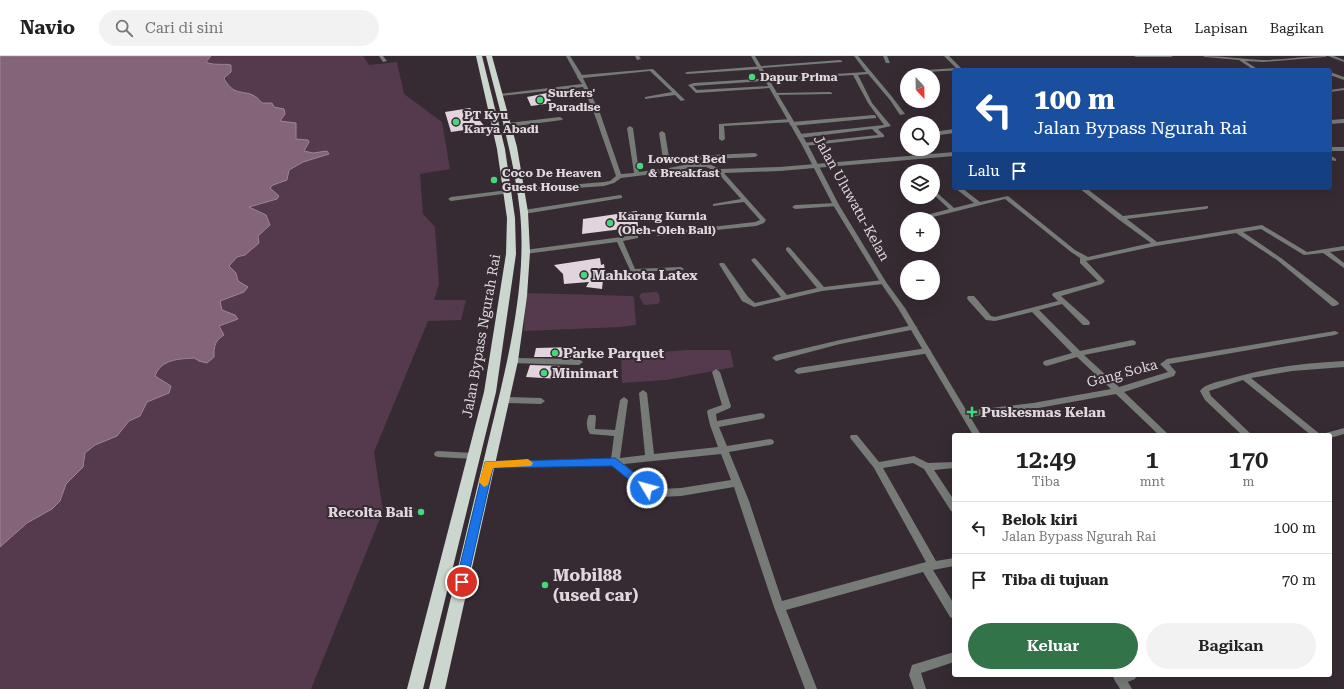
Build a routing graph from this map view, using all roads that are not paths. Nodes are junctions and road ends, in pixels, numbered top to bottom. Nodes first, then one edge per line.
1 (381, 56) edge
2 (479, 56) edge
3 (490, 56) edge
4 (568, 56) edge
5 (753, 56) edge
6 (856, 56) edge
7 (885, 56) edge
8 (946, 56) edge
9 (1136, 56) edge
10 (1171, 56) edge
11 (1205, 56) edge
12 (1325, 56) edge
13 (1330, 56) edge
14 (1240, 60) junction
15 (385, 61) dead end
16 (840, 61) dead end
17 (1344, 61) edge
18 (888, 62) dead end
19 (760, 68) junction
20 (958, 68) edge
21 (1253, 68) edge
22 (952, 70) edge
23 (940, 71) edge
24 (687, 73) dead end
25 (868, 73) junction
26 (855, 74) junction
27 (1332, 74) edge
28 (579, 76) junction
29 (1344, 79) edge
30 (766, 80) junction
31 (874, 85) dead end
32 (880, 85) junction
33 (770, 87) junction
34 (586, 88) junction
35 (1344, 90) edge
36 (1332, 91) edge
37 (676, 93) junction
38 (830, 93) dead end
39 (775, 94) junction
40 (500, 95) junction
41 (647, 98) dead end
42 (683, 100) dead end
43 (902, 114) dead end
44 (874, 117) dead end
45 (560, 119) dead end
46 (1344, 121) edge
47 (1332, 122) edge
48 (792, 123) junction
49 (508, 124) junction
50 (630, 128) dead end
51 (874, 128) junction
52 (952, 131) edge
53 (662, 133) dead end
54 (940, 133) edge
55 (800, 136) junction
56 (722, 139) dead end
57 (804, 144) junction
58 (1332, 149) edge
59 (1344, 149) edge
60 (755, 154) dead end
61 (952, 154) edge
62 (666, 159) junction
63 (816, 166) junction
64 (669, 170) junction
65 (719, 171) junction
66 (636, 172) junction
67 (618, 176) junction
68 (961, 190) edge
69 (1085, 190) edge
70 (521, 191) junction
71 (508, 192) junction
72 (620, 197) dead end
73 (940, 198) edge
74 (451, 199) dead end
75 (746, 200) junction
76 (979, 204) junction
77 (714, 205) dead end
78 (836, 205) junction
79 (795, 207) dead end
80 (1206, 208) dead end
81 (953, 210) junction
82 (524, 212) junction
83 (940, 213) edge
84 (1120, 218) junction
85 (1239, 232) junction
86 (658, 235) dead end
87 (636, 237) dead end
88 (620, 239) junction
89 (1156, 244) junction
90 (1344, 248) edge
91 (788, 249) dead end
92 (1324, 251) junction
93 (525, 252) junction
94 (1083, 258) junction
95 (754, 260) dead end
96 (722, 264) dead end
97 (1344, 266) edge
98 (680, 269) dead end
99 (883, 282) junction
100 (822, 289) junction
101 (785, 297) junction
102 (971, 298) dead end
103 (1064, 302) junction
104 (1335, 304) dead end
105 (1034, 311) junction
106 (1086, 323) dead end
107 (913, 327) junction
108 (1335, 333) dead end
109 (1132, 343) dead end
110 (927, 351) junction
111 (1078, 354) junction
112 (776, 358) dead end
113 (513, 361) junction
114 (579, 362) dead end
115 (1047, 363) dead end
116 (1344, 364) edge
117 (798, 371) dead end
118 (716, 372) dead end
119 (1244, 377) junction
120 (1116, 390) junction
121 (643, 393) dead end
122 (504, 400) junction
123 (624, 400) dead end
124 (540, 401) dead end
125 (966, 414) junction
126 (761, 416) dead end
127 (592, 417) dead end
128 (714, 425) junction
129 (1344, 431) edge
130 (620, 433) junction
131 (977, 433) edge
132 (1163, 433) edge
133 (1246, 433) edge
134 (1314, 433) edge
135 (1332, 434) edge
136 (854, 437) dead end
137 (770, 442) dead end
138 (722, 450) junction
139 (438, 454) dead end
140 (473, 456) junction
141 (650, 457) junction
142 (615, 462) junction
143 (488, 464) junction
144 (952, 465) edge
145 (877, 466) junction
146 (927, 467) junction
147 (737, 483) junction
148 (952, 505) edge
149 (952, 562) edge
150 (929, 566) junction
151 (779, 607) junction
152 (952, 610) edge
153 (952, 657) edge
154 (415, 689) edge
155 (437, 689) edge
156 (811, 689) edge
157 (920, 689) edge

1 - 15 street
2 - 71 highway, Jalan Bypass Ngurah Rai
3 - 40 highway
4 - 28 street
5 - 19 street, Jalan Uluwatu-Kelan
6 - 25 street
7 - 18 street
8 - 20 street
9 - 10 street
11 - 14 street
12 - 14 street
13 - 17 street
14 - 21 street
16 - 19 street
19 - 24 street
19 - 30 street, Jalan Uluwatu-Kelan
22 - 23 street
25 - 26 street
25 - 32 street
26 - 30 street
26 - 51 street
27 - 29 street
28 - 34 street
28 - 37 street
30 - 33 street, Jalan Uluwatu-Kelan
30 - 33 street
31 - 32 street
32 - 43 street
33 - 39 street, Jalan Uluwatu-Kelan
34 - 40 street
34 - 67 street
35 - 36 street
37 - 41 street
37 - 42 street
38 - 39 street
39 - 48 street, Jalan Uluwatu-Kelan
40 - 49 highway
44 - 48 street
45 - 49 street
46 - 47 street
48 - 55 street, Jalan Uluwatu-Kelan
48 - 56 street
49 - 70 highway
50 - 66 street
51 - 55 street
51 - 57 street
52 - 54 street
53 - 62 street
55 - 57 street, Jalan Uluwatu-Kelan
57 - 63 street, Jalan Uluwatu-Kelan
58 - 59 street
60 - 62 street
61 - 63 street
62 - 64 street
63 - 65 street
63 - 78 street, Jalan Uluwatu-Kelan
64 - 65 street
64 - 66 street
65 - 75 street
66 - 67 street
67 - 70 street
68 - 76 street
69 - 84 street
70 - 82 highway
71 - 74 street
71 - 140 highway, Jalan Bypass Ngurah Rai
72 - 82 street
73 - 81 street
75 - 77 street
75 - 86 street
76 - 81 street
76 - 94 street
78 - 79 street
78 - 99 street, Jalan Uluwatu-Kelan
80 - 84 street
81 - 83 street
82 - 93 highway
84 - 89 street
85 - 89 street
85 - 92 street
85 - 104 street
87 - 88 street
88 - 93 street
88 - 98 street
89 - 94 street
90 - 92 street
91 - 100 street
92 - 97 street
93 - 113 highway
94 - 103 street
95 - 101 street
96 - 101 street
99 - 100 street
99 - 107 street, Jalan Uluwatu-Kelan
100 - 101 street
102 - 105 street
103 - 105 street
103 - 106 street
105 - 111 street
107 - 110 street, Jalan Uluwatu-Kelan
107 - 112 street
108 - 120 street, Gang Soka
109 - 111 street
110 - 117 street
110 - 125 street, Jalan Uluwatu-Kelan
111 - 115 street
111 - 120 street
113 - 114 street
113 - 122 highway
116 - 119 street
118 - 128 street
119 - 133 street
119 - 134 street
120 - 125 street, Gang Soka
120 - 132 street
121 - 141 street
122 - 124 street
122 - 143 highway
123 - 130 street
125 - 131 street, Jalan Uluwatu-Kelan
126 - 128 street
127 - 130 street
128 - 138 street
129 - 135 street
130 - 142 street
136 - 145 street
137 - 138 street
138 - 141 street
138 - 147 street
139 - 140 street
140 - 154 highway, Jalan Bypass Ngurah Rai
141 - 142 street
142 - 143 street
142 - 147 street
143 - 155 highway
144 - 146 street
145 - 146 street
145 - 150 street
146 - 148 street
147 - 151 street
149 - 150 street
150 - 151 street
150 - 152 street
151 - 156 street
153 - 157 street

